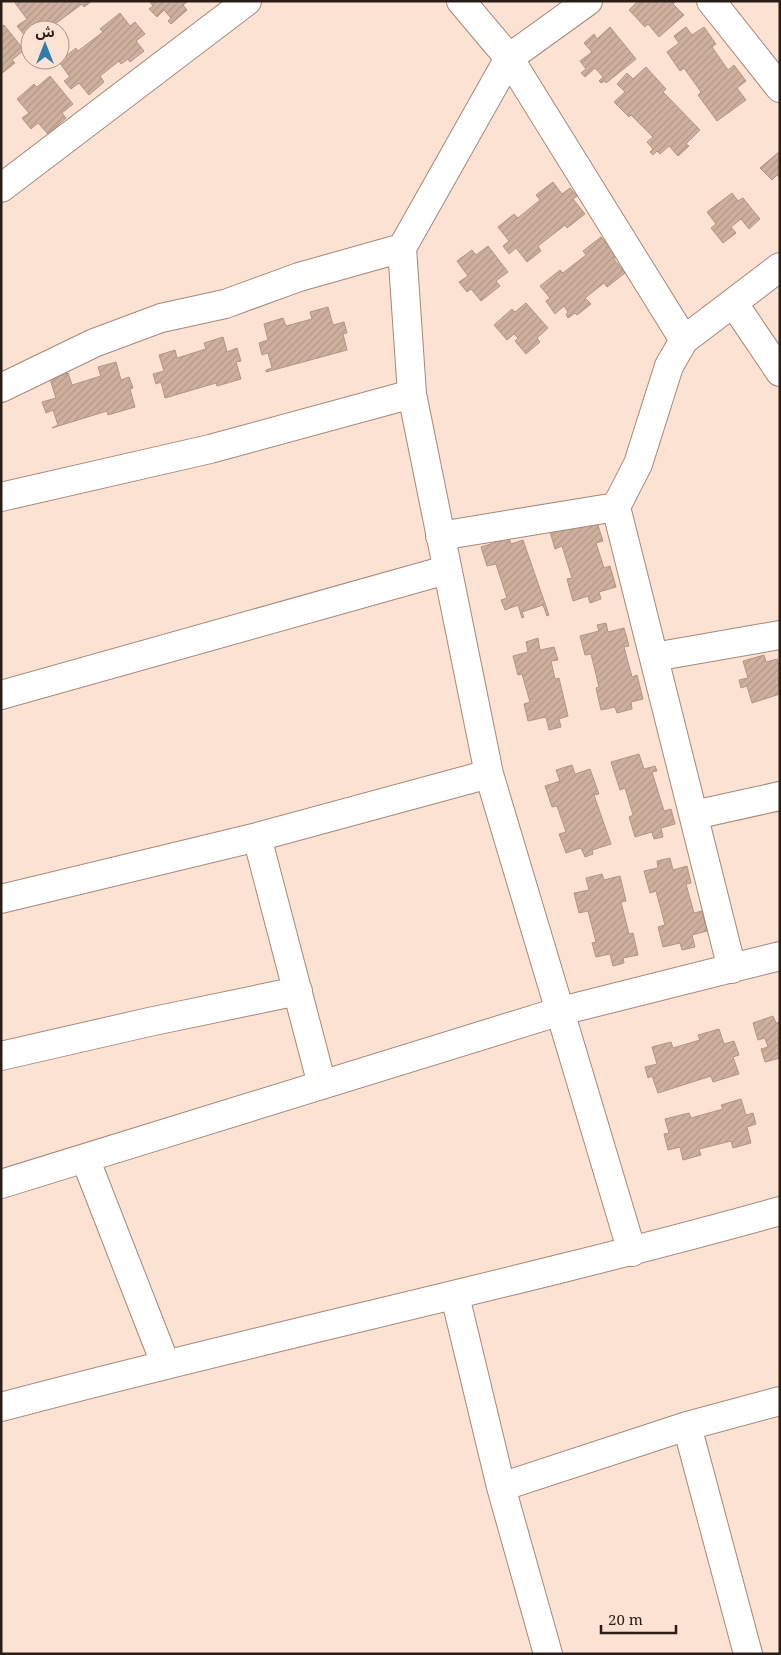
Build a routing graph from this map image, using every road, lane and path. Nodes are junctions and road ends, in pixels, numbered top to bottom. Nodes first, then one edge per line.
1 (246, 1) edge
2 (460, 1) edge
3 (588, 1) edge
4 (711, 1) edge
5 (509, 58) junction
6 (780, 88) edge
7 (1, 188) edge
8 (402, 248) junction
9 (780, 266) edge
10 (734, 304) junction
11 (684, 340) junction
12 (780, 372) edge
13 (1, 388) edge
14 (412, 394) junction
15 (3, 491) edge
16 (616, 506) junction
17 (440, 536) junction
18 (446, 570) junction
19 (780, 635) edge
20 (654, 657) junction
21 (1, 695) edge
22 (489, 774) junction
23 (780, 796) edge
24 (694, 816) junction
25 (257, 837) junction
26 (1, 899) edge
27 (780, 956) edge
28 (732, 969) junction
29 (298, 991) junction
30 (561, 1011) junction
31 (1, 1056) edge
32 (322, 1085) junction
33 (85, 1158) junction
34 (1, 1184) edge
35 (780, 1211) edge
36 (632, 1252) junction
37 (455, 1296) junction
38 (166, 1363) junction
39 (780, 1401) edge
40 (1, 1408) edge
41 (687, 1426) junction
42 (501, 1487) junction
43 (548, 1654) edge
44 (748, 1654) edge

1 - 7 street
2 - 5 street
3 - 5 street
4 - 6 street
5 - 8 street
5 - 11 street
8 - 13 street
8 - 14 street
9 - 10 street
10 - 11 street
10 - 12 street
11 - 16 street
14 - 15 street
14 - 17 street
16 - 17 street
16 - 20 street
17 - 18 street
18 - 21 street
18 - 22 street
19 - 20 street
20 - 24 street
22 - 25 street
22 - 30 street
23 - 24 street
24 - 28 street
25 - 26 street
25 - 29 street
27 - 28 street
28 - 30 street
29 - 31 street
29 - 32 street
30 - 32 street
30 - 36 street
32 - 33 street
33 - 34 street
33 - 38 street
35 - 36 street
36 - 37 street
37 - 38 street
37 - 42 street
38 - 40 street
39 - 41 street
41 - 42 street
41 - 44 street
42 - 43 street

